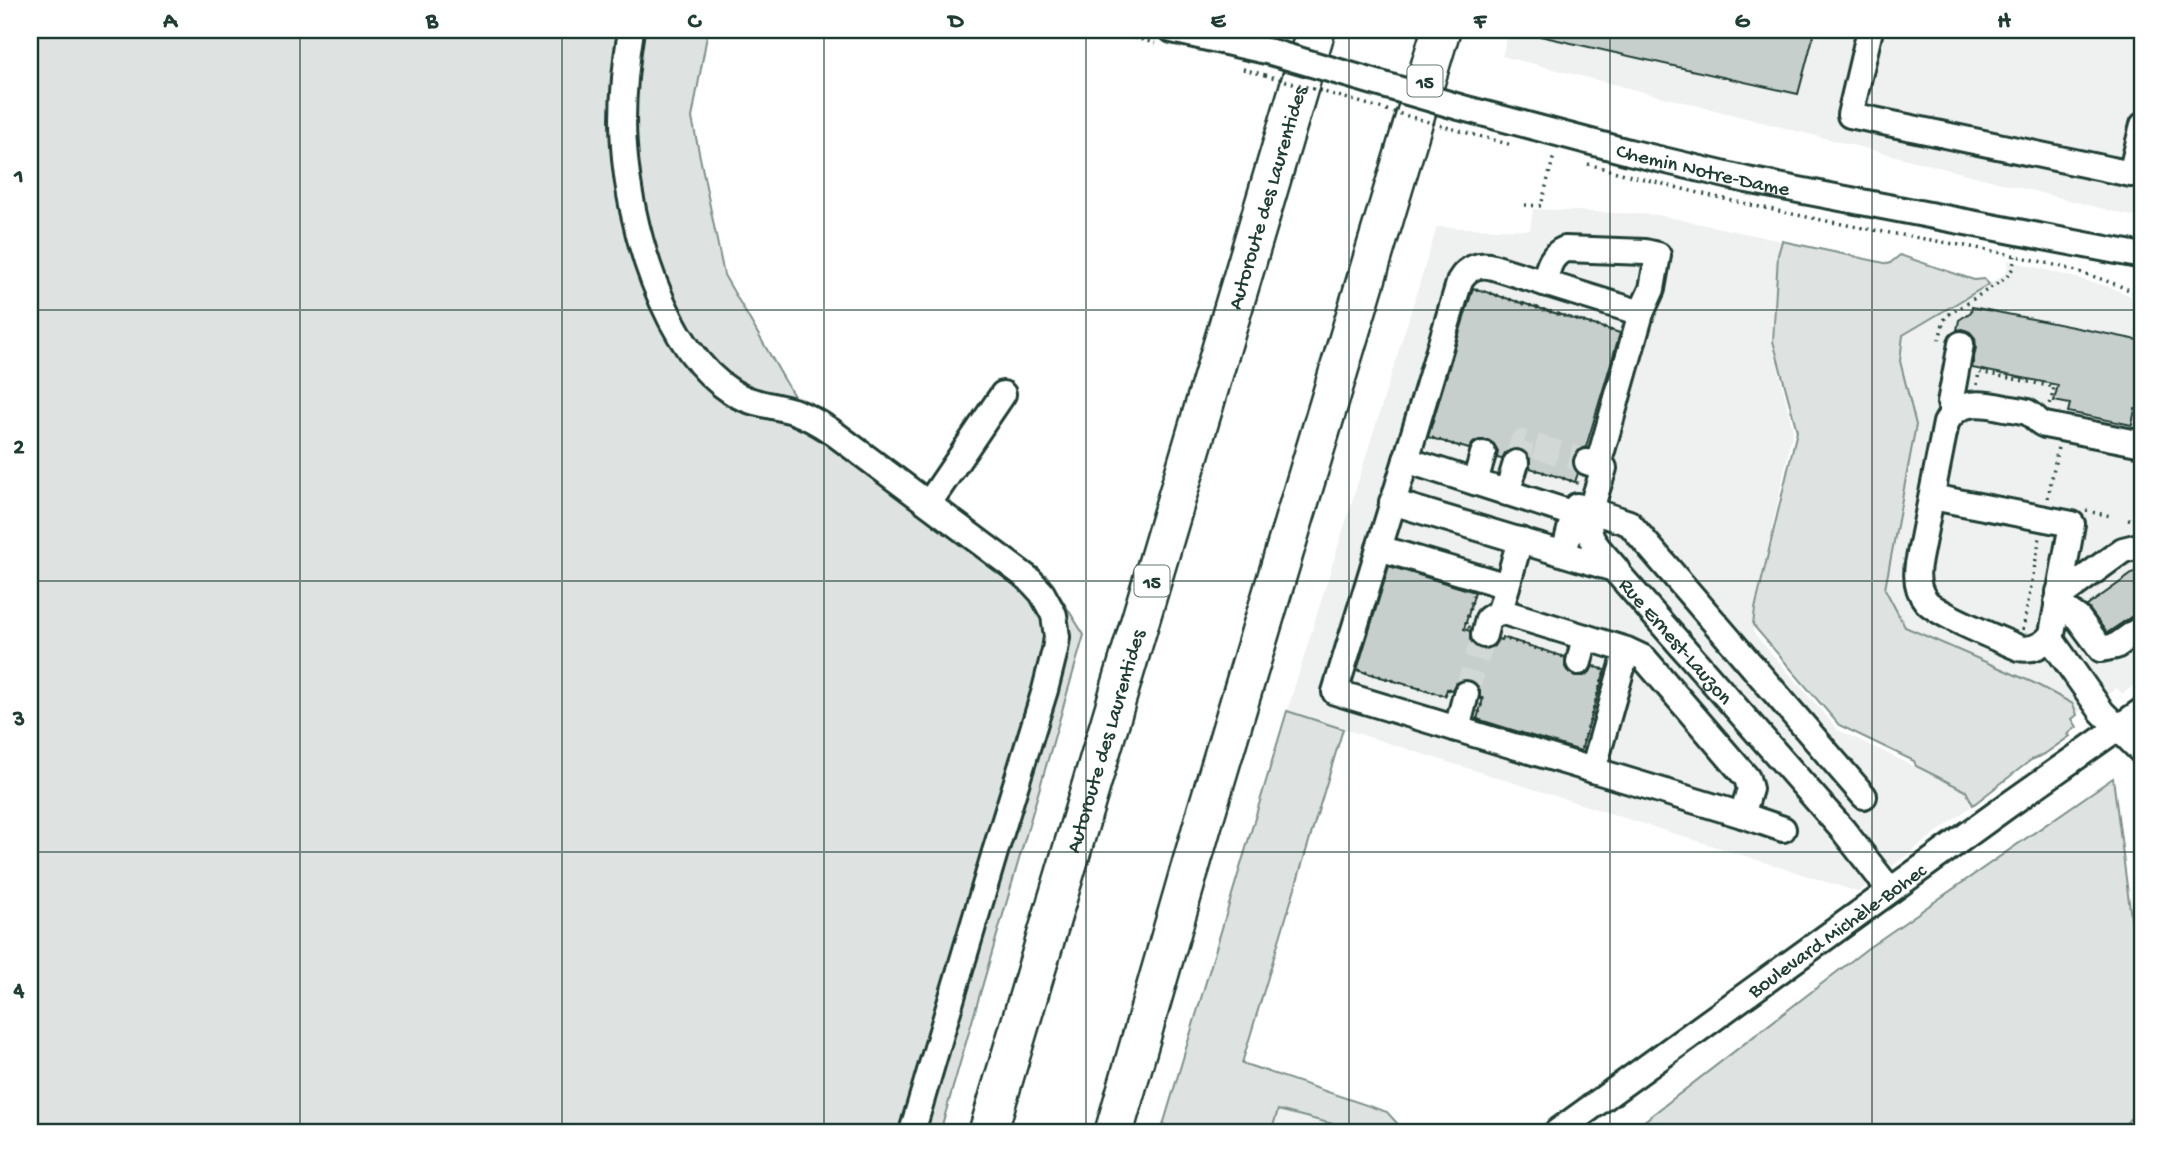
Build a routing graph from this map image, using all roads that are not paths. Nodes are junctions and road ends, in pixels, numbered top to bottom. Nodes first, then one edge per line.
1 (631, 30) edge
2 (1172, 30) edge
3 (1207, 30) edge
4 (1316, 30) edge
5 (1441, 30) edge
6 (1870, 30) edge
7 (1268, 64) junction
8 (2143, 125) edge
9 (2143, 256) edge
10 (1544, 283) junction
11 (1641, 313) junction
12 (1950, 345) road end
13 (1003, 394) dead end
14 (1953, 412) junction
15 (2143, 444) edge
16 (1483, 454) road end
17 (1406, 460) junction
18 (1516, 463) tunnel mouth
19 (1475, 482) junction
20 (1507, 493) junction
21 (1932, 497) junction
22 (1392, 502) junction
23 (929, 503) junction
24 (1581, 510) junction
25 (1520, 540) junction
26 (2143, 545) edge
27 (1379, 548) junction
28 (1564, 553) junction
29 (1622, 576) junction
30 (1507, 586) junction
31 (2058, 597) junction
32 (1500, 611) junction
33 (2143, 627) edge
34 (1474, 631) tunnel mouth
35 (1585, 637) junction
36 (2050, 638) junction
37 (1684, 649) junction
38 (1627, 650) junction
39 (1579, 662) dead end
40 (1656, 672) junction
41 (1456, 692) tunnel mouth
42 (2143, 704) edge
43 (2143, 710) edge
44 (2117, 727) junction
45 (1457, 729) junction
46 (2143, 753) edge
47 (1590, 757) junction
48 (1864, 796) dead end
49 (1742, 815) junction
50 (1783, 830) dead end
51 (1890, 890) junction
52 (912, 1132) edge
53 (988, 1132) edge
54 (1114, 1132) edge
55 (1557, 1132) edge

1 - 23 street
2 - 7 street, Chemin Notre-Dame
3 - 7 street, Chemin Notre-Dame
4 - 53 highway, Autoroute des Laurentides / 15
5 - 54 highway, 15
6 - 8 street
7 - 9 street, Chemin Notre-Dame, bridge
10 - 11 street
10 - 11 street
10 - 17 street
11 - 24 street
12 - 14 street
13 - 23 street
14 - 15 street
14 - 21 street
16 - 19 street
17 - 19 street
17 - 22 street
18 - 20 street
19 - 20 street
20 - 24 street
21 - 31 street
21 - 36 street
22 - 25 street, Rue Ernest-Lauzon
22 - 27 street
23 - 52 street
24 - 28 street
24 - 29 street
24 - 48 street
25 - 28 street, Rue Ernest-Lauzon
25 - 30 street
26 - 31 street
27 - 30 street
27 - 45 street
28 - 29 street, Rue Ernest-Lauzon
29 - 37 street, Rue Ernest-Lauzon
30 - 32 street
31 - 33 street
31 - 36 street
32 - 34 street
32 - 35 street
35 - 38 street
35 - 39 street
36 - 44 street
37 - 40 street
37 - 51 street, Rue Ernest-Lauzon
38 - 40 street
38 - 47 street
40 - 49 street
41 - 45 street
42 - 44 street, Boulevard Michèle-Bohec
43 - 44 street, Boulevard Michèle-Bohec
44 - 46 street
44 - 51 street, Boulevard Michèle-Bohec
45 - 47 street
47 - 49 street
49 - 50 street
51 - 55 street, Boulevard Michèle-Bohec

